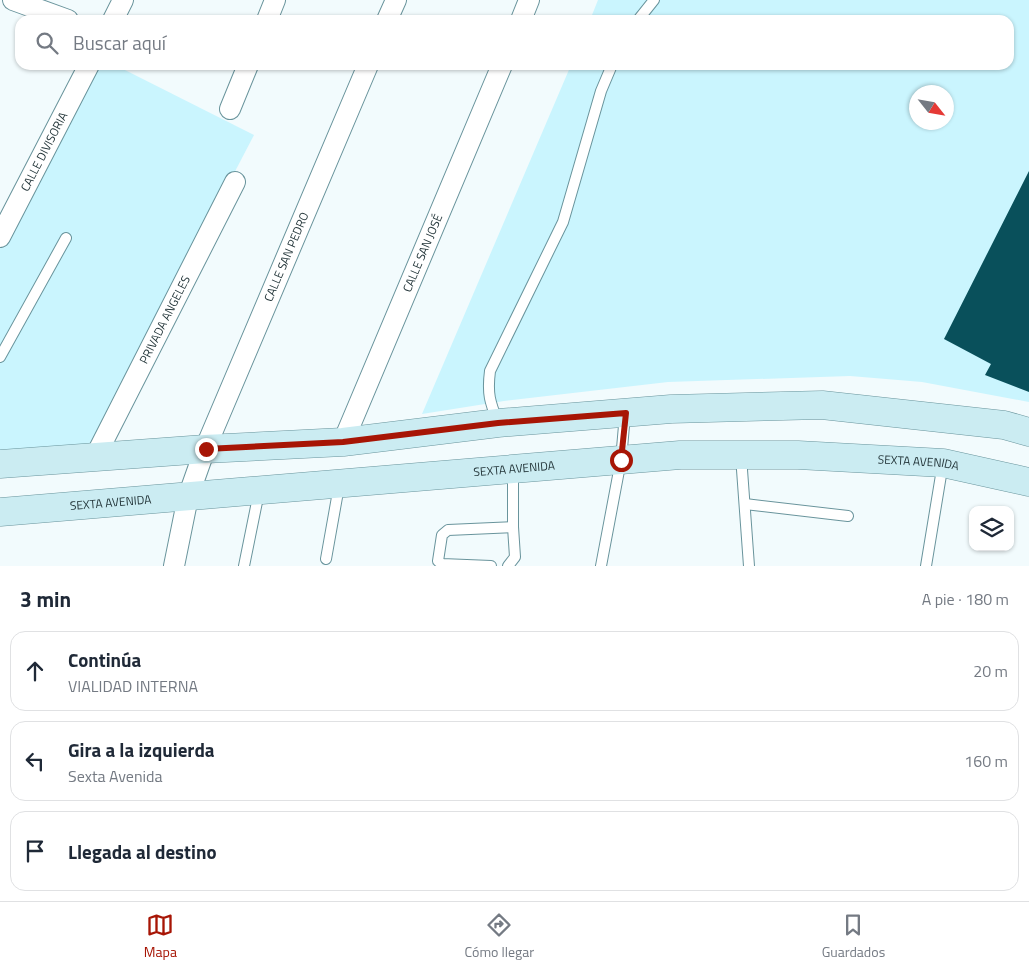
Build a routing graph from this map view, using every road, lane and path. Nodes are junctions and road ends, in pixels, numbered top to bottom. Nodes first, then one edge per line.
1 (13, 0) edge
2 (123, 0) edge
3 (275, 0) edge
4 (396, 0) edge
5 (529, 0) edge
6 (654, 0) edge
7 (54, 15) edge
8 (116, 15) edge
9 (269, 15) edge
10 (389, 15) edge
11 (523, 15) edge
12 (642, 15) edge
13 (86, 70) edge
14 (246, 70) edge
15 (366, 70) edge
16 (500, 70) edge
17 (610, 70) edge
18 (230, 109) dead end
19 (235, 182) dead end
20 (0, 237) edge
21 (66, 238) dead end
22 (0, 357) edge
23 (626, 413) junction
24 (498, 423) junction
25 (1029, 432) edge
26 (343, 442) junction
27 (206, 449) junction
28 (741, 455) junction
29 (95, 457) junction
30 (621, 460) junction
31 (0, 464) edge
32 (943, 464) junction
33 (513, 470) junction
34 (1029, 482) edge
35 (339, 485) junction
36 (259, 491) junction
37 (188, 497) junction
38 (744, 504) junction
39 (0, 512) edge
40 (848, 516) dead end
41 (513, 527) junction
42 (326, 559) dead end
43 (174, 566) edge
44 (244, 566) edge
45 (491, 566) edge
46 (508, 566) edge
47 (601, 566) edge
48 (749, 566) edge
49 (926, 566) edge

1 - 7 street
2 - 8 street
3 - 9 street
4 - 10 street
5 - 11 street
6 - 12 lane
13 - 20 street, CALLE DIVISORIA
14 - 18 street
15 - 27 street, CALLE SAN PEDRO
16 - 26 street, CALLE SAN JOSÉ
17 - 24 lane
19 - 29 street, PRIVADA ANGELES
21 - 22 lane
23 - 24 main road
23 - 25 main road
23 - 30 lane
24 - 26 main road
26 - 27 main road
27 - 29 main road
27 - 37 street, CALLE SAN PEDRO
28 - 30 main road, SEXTA AVENIDA
28 - 32 main road, SEXTA AVENIDA
28 - 38 lane
29 - 31 main road
30 - 33 main road, SEXTA AVENIDA
30 - 47 lane
32 - 34 main road, SEXTA AVENIDA
32 - 49 lane
33 - 35 main road, SEXTA AVENIDA
33 - 41 lane
35 - 36 main road, SEXTA AVENIDA
35 - 42 lane
36 - 37 main road, SEXTA AVENIDA
36 - 44 lane
37 - 39 main road, SEXTA AVENIDA
37 - 43 street, CALLE SAN PEDRO
38 - 40 lane
38 - 48 lane
41 - 45 lane
41 - 46 lane

